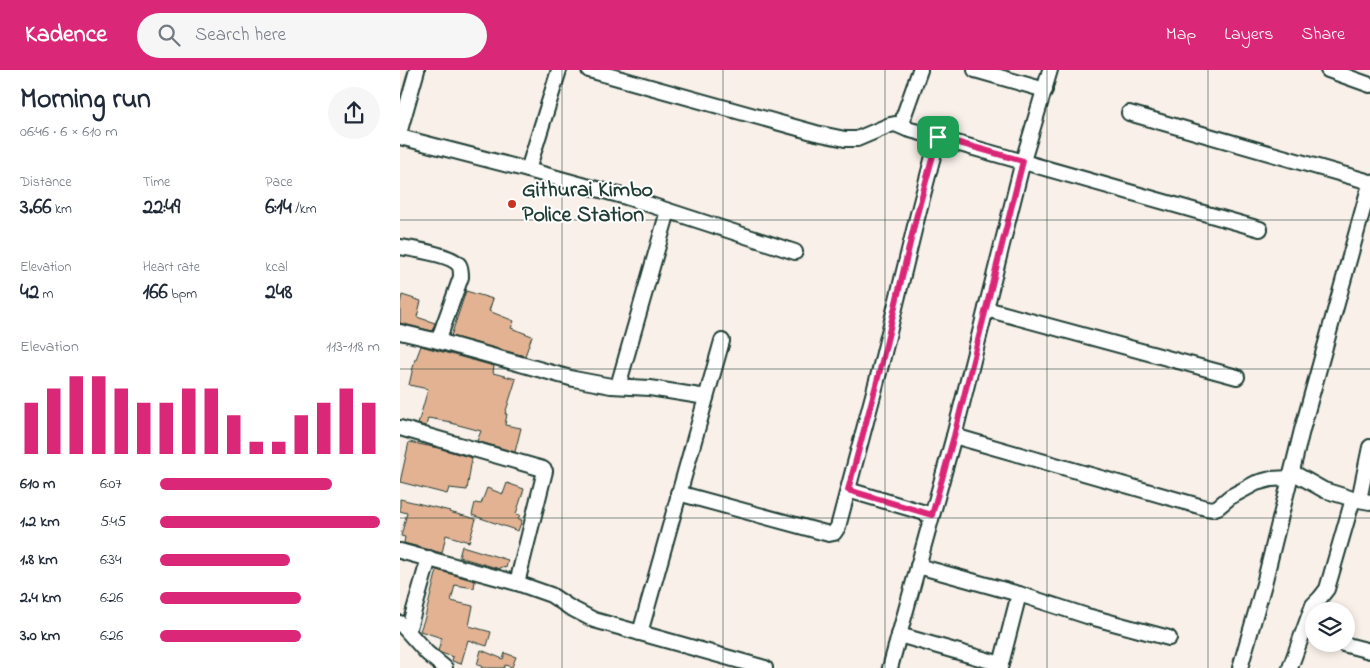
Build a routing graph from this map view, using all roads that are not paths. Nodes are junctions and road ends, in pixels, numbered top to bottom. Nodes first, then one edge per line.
1 (416, 70) edge
2 (559, 70) edge
3 (589, 70) edge
4 (920, 70) edge
5 (975, 70) edge
6 (1050, 70) edge
7 (1328, 70) edge
8 (1370, 85) edge
9 (1045, 90) junction
10 (1129, 113) dead end
11 (907, 128) junction
12 (400, 130) edge
13 (400, 137) edge
14 (938, 137) junction
15 (1023, 161) junction
16 (528, 170) junction
17 (1370, 183) edge
18 (668, 211) junction
19 (1260, 228) dead end
20 (400, 247) edge
21 (795, 252) dead end
22 (986, 309) junction
23 (400, 332) edge
24 (438, 341) junction
25 (722, 341) dead end
26 (1237, 377) dead end
27 (618, 386) junction
28 (706, 397) junction
29 (400, 428) edge
30 (954, 436) junction
31 (1370, 447) edge
32 (1291, 475) junction
33 (848, 490) junction
34 (678, 493) junction
35 (1361, 501) edge
36 (932, 515) junction
37 (400, 551) edge
38 (429, 558) junction
39 (918, 566) junction
40 (517, 583) junction
41 (1019, 594) junction
42 (1316, 602) edge
43 (404, 627) edge
44 (640, 633) junction
45 (899, 635) junction
46 (1169, 638) dead end
47 (1305, 640) edge
48 (1355, 647) edge
49 (1370, 651) edge
50 (1001, 666) edge
51 (888, 667) edge
52 (445, 668) edge
53 (764, 668) edge
54 (1240, 668) edge
55 (1290, 668) edge

1 - 12 street
2 - 16 street
3 - 11 street
4 - 11 street
5 - 9 street
6 - 9 street
7 - 8 street
9 - 15 street
10 - 17 street
11 - 14 street
13 - 16 street
14 - 15 street
14 - 33 street
15 - 19 street
15 - 22 street
16 - 18 street
17 - 32 street
18 - 21 street
18 - 27 street
20 - 24 street
22 - 26 street
22 - 30 street
23 - 24 street
24 - 27 street
25 - 28 street
27 - 28 street
28 - 34 street
29 - 40 street
30 - 32 street
30 - 36 street
31 - 35 street
32 - 35 street
32 - 54 street
33 - 34 street
33 - 36 street
34 - 44 street
35 - 42 street
36 - 39 street
37 - 38 street
38 - 40 street
38 - 43 street
39 - 41 street
39 - 45 street
40 - 44 street
41 - 46 street
41 - 50 street
43 - 52 street
44 - 53 street
45 - 50 street
45 - 51 street
47 - 55 street
48 - 49 street

